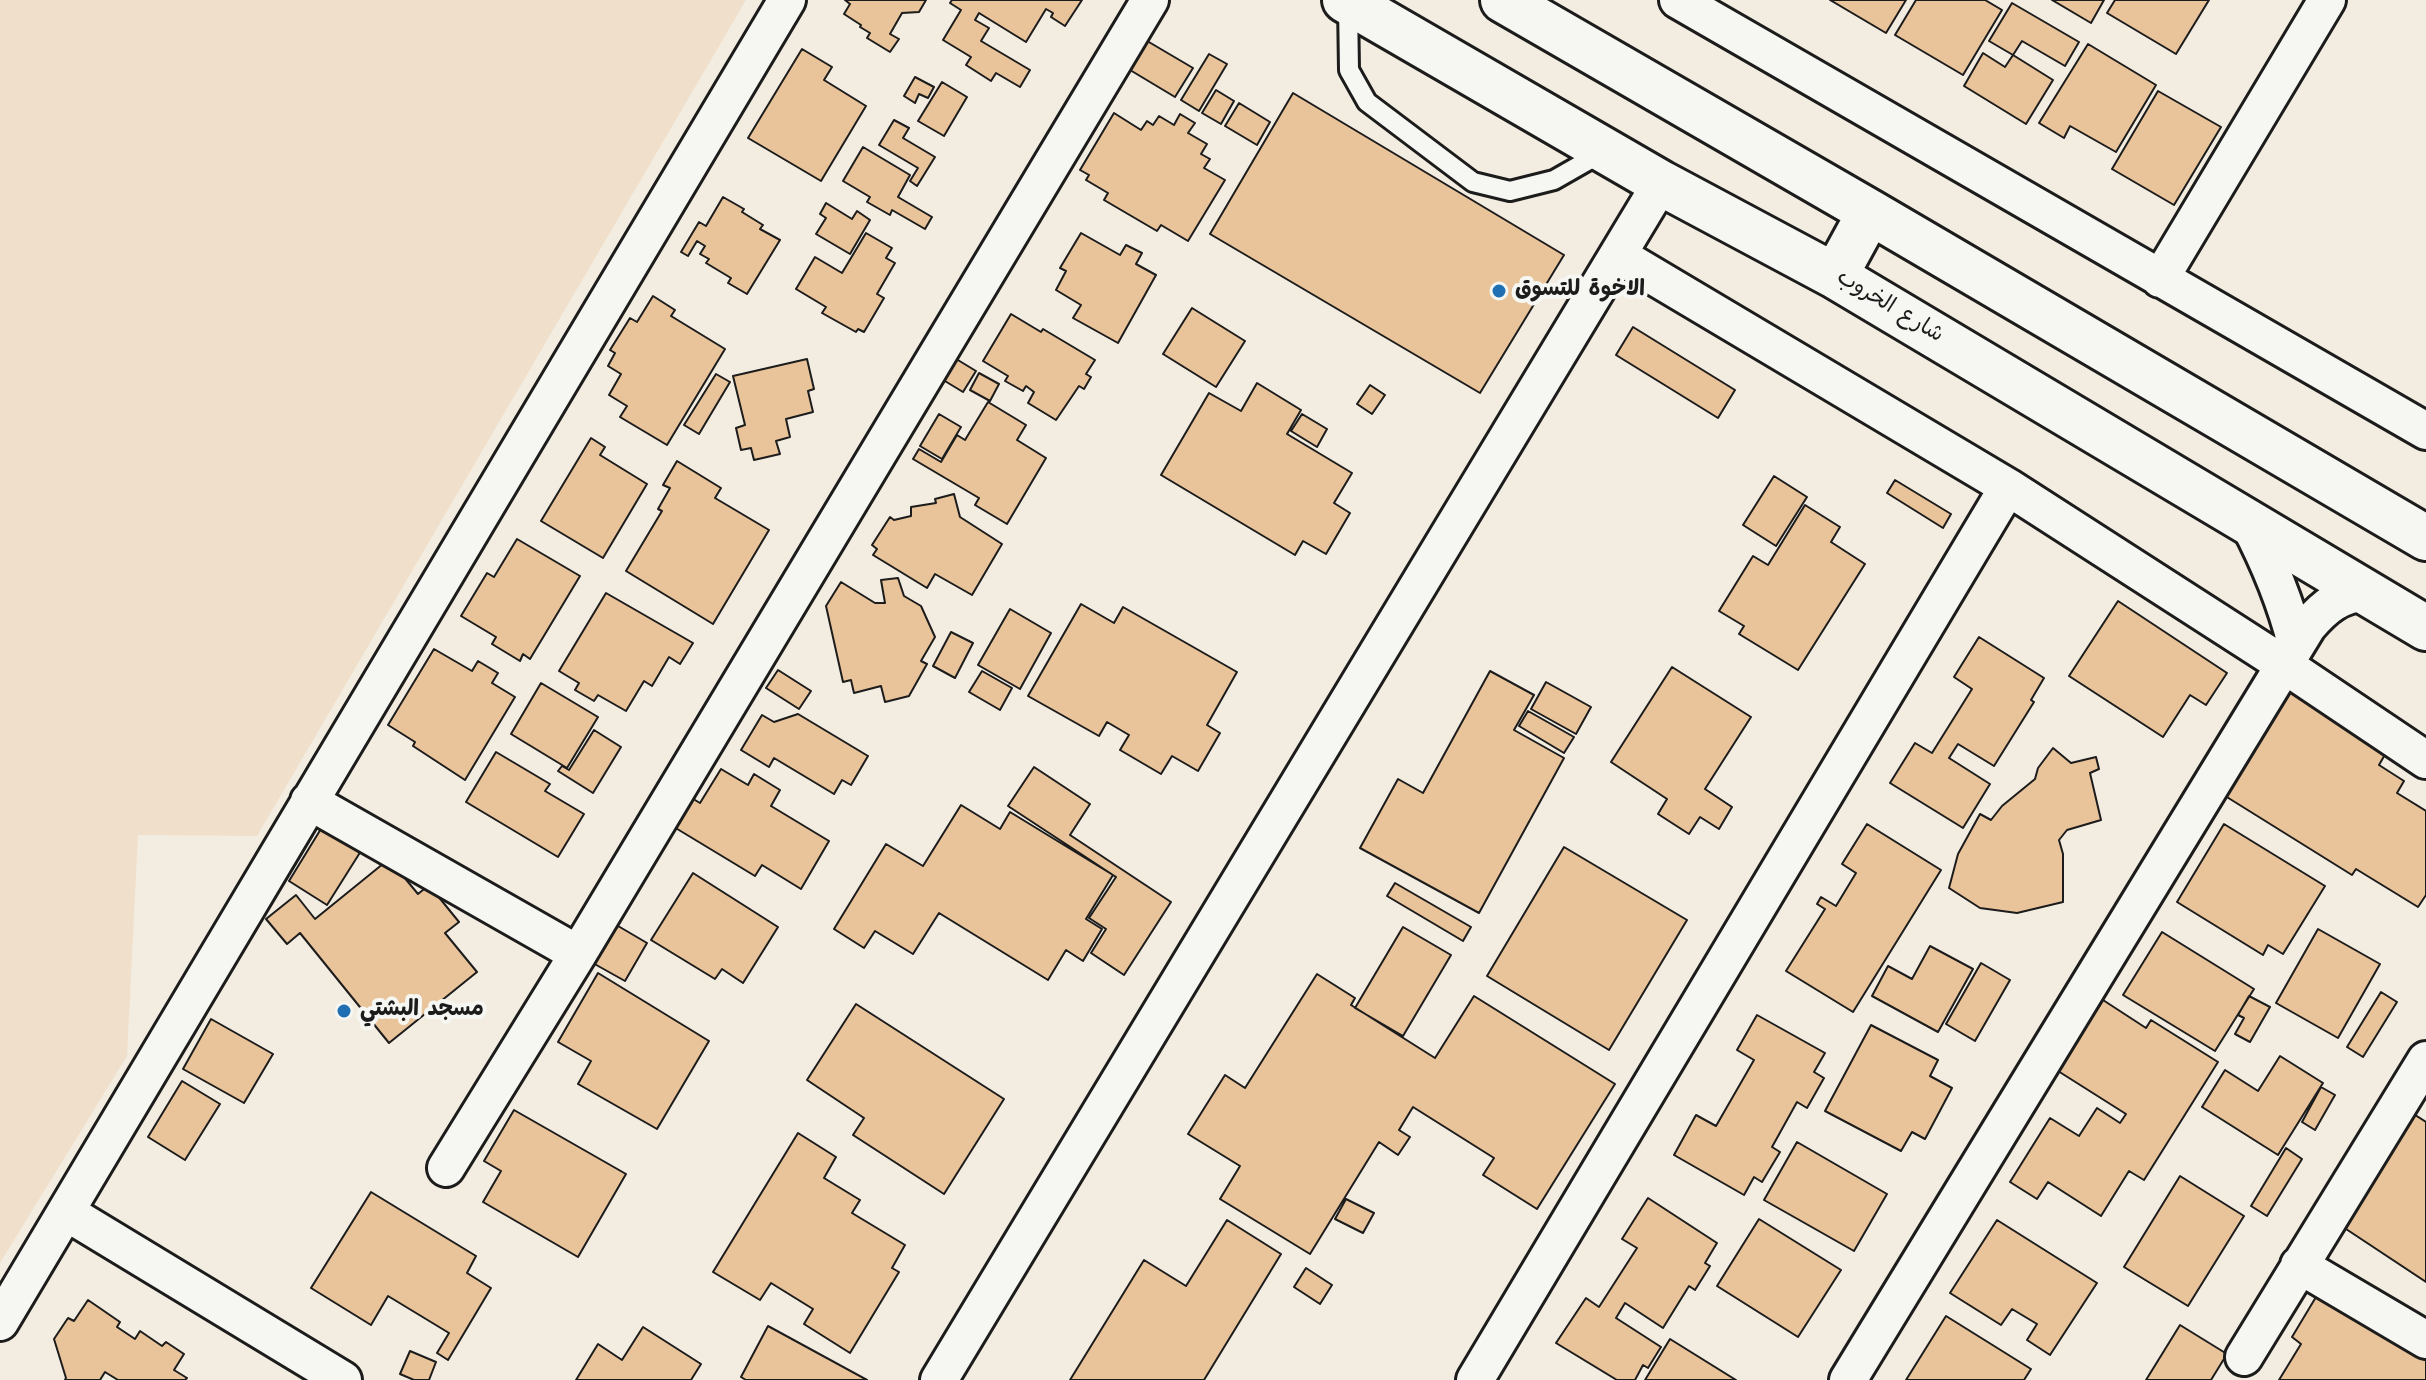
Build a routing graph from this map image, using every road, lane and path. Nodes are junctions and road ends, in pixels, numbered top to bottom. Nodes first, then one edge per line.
1 (787, 0) edge
2 (1150, 0) edge
3 (1503, 0) edge
4 (1678, 0) edge
5 (1347, 1) edge
6 (2314, 4) edge
7 (1605, 151) junction
8 (1661, 183) junction
9 (1870, 212) junction
10 (1618, 255) junction
11 (1835, 276) junction
12 (2160, 279) junction
13 (2425, 428) edge
14 (2008, 487) junction
15 (2248, 522) junction
16 (2426, 538) edge
17 (2366, 592) junction
18 (2426, 628) edge
19 (2290, 654) junction
20 (2426, 760) edge
21 (309, 801) junction
22 (578, 954) junction
23 (2426, 1060) edge
24 (446, 1168) dead end
25 (66, 1212) junction
26 (2299, 1265) junction
27 (0, 1322) edge
28 (2426, 1340) edge
29 (2244, 1357) dead end
30 (343, 1380) edge
31 (939, 1380) edge
32 (1475, 1380) edge
33 (1848, 1380) edge

1 - 21 street
2 - 22 street
3 - 9 main road
4 - 12 street
5 - 7 main road, شارع الخروب
5 - 7 lane
6 - 12 street
7 - 8 main road, شارع الخروب
8 - 10 street
8 - 11 main road, شارع الخروب
9 - 11 main road
9 - 16 main road
10 - 14 street
10 - 31 street
11 - 15 main road, شارع الخروب
12 - 13 street
14 - 19 street
14 - 32 street
15 - 17 main road, شارع الخروب
15 - 19 street
17 - 18 main road, شارع الخروب
17 - 19 street
19 - 20 street
19 - 33 street
21 - 22 street
21 - 25 street
22 - 24 street
23 - 26 street
25 - 27 street
25 - 30 street
26 - 28 street
26 - 29 street

